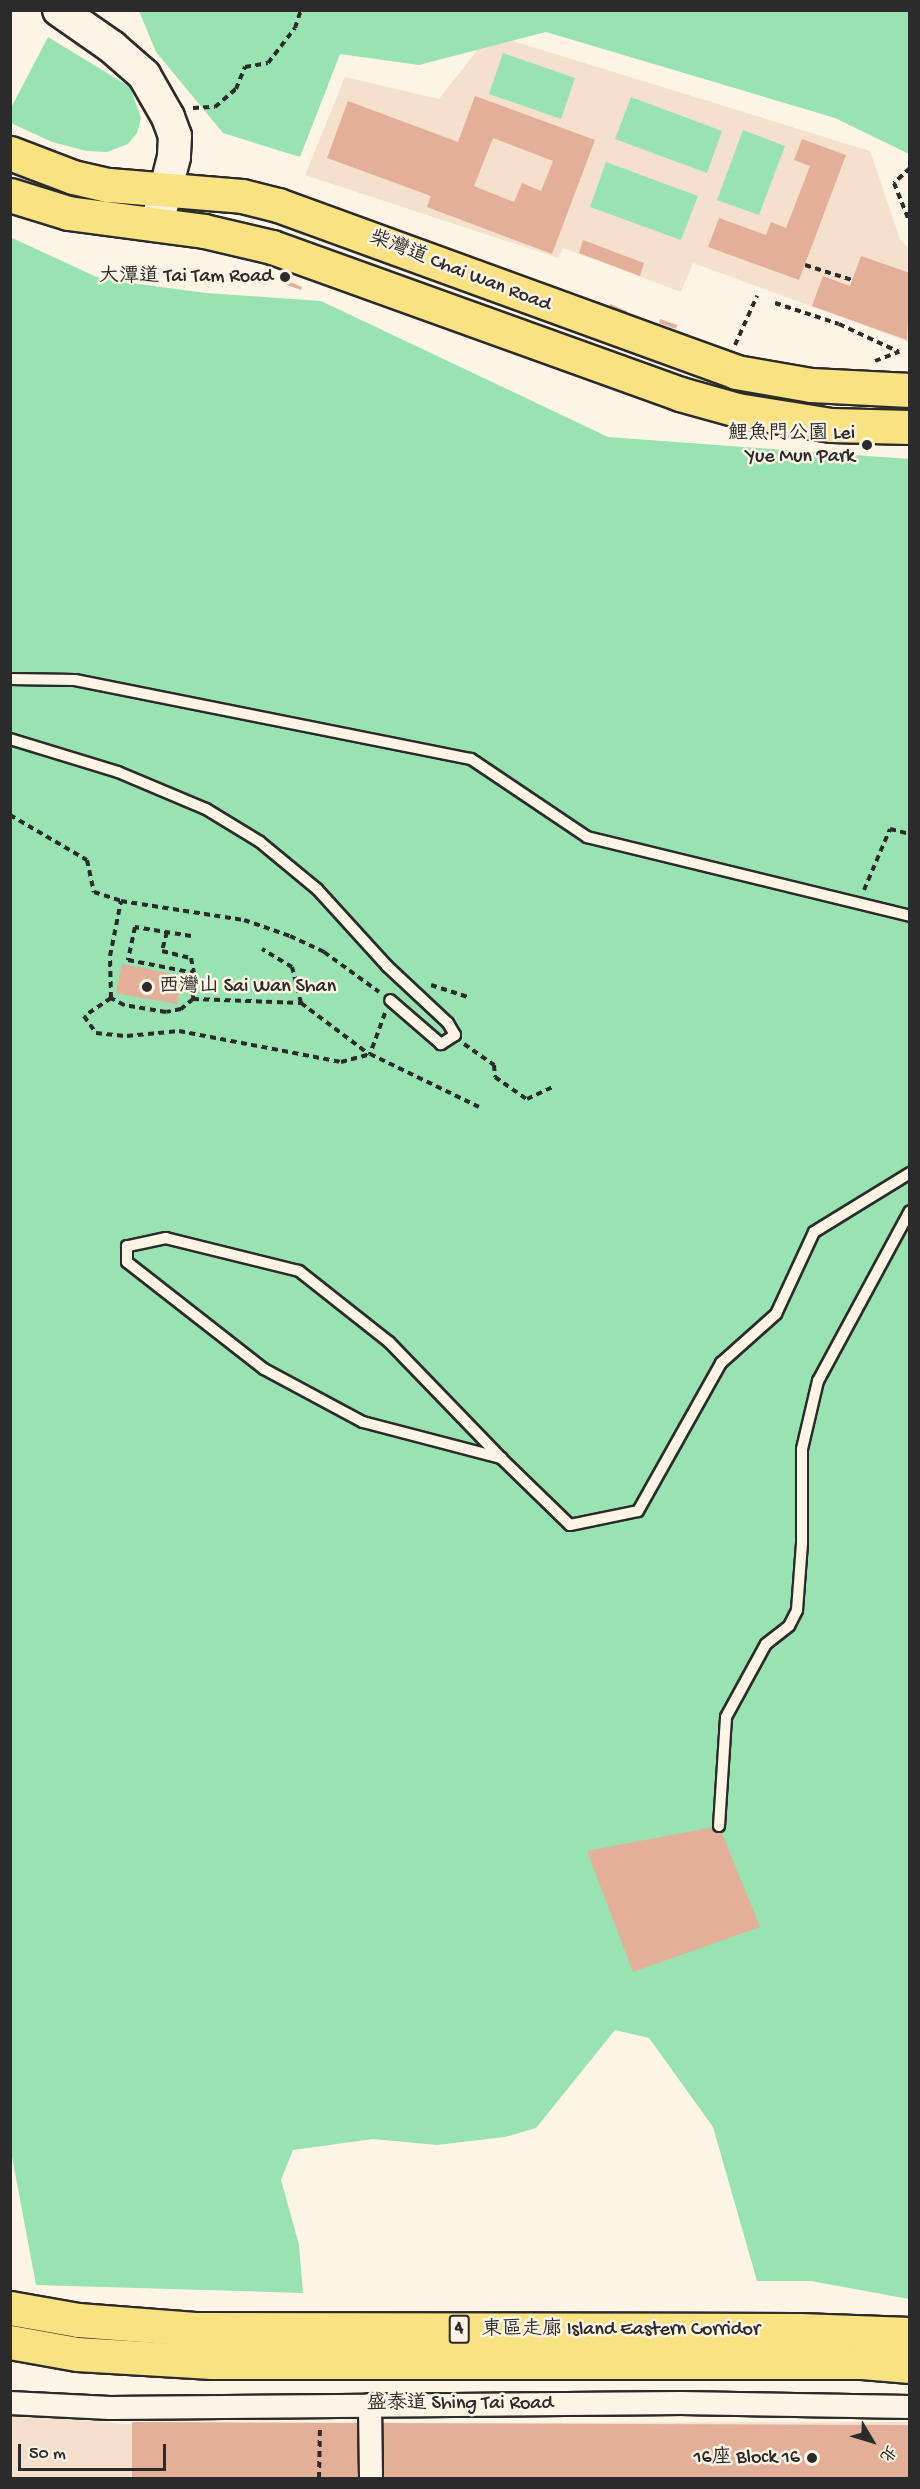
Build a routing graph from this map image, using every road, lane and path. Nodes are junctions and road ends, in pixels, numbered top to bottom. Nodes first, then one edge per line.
1 (59, 10) edge
2 (301, 10) edge
3 (193, 108) dead end
4 (10, 153) edge
5 (909, 168) edge
6 (167, 191) junction
7 (10, 195) edge
8 (158, 223) junction
9 (909, 223) edge
10 (805, 265) dead end
11 (852, 280) dead end
12 (757, 296) dead end
13 (775, 303) dead end
14 (734, 349) dead end
15 (899, 352) dead end
16 (909, 390) edge
17 (909, 427) edge
18 (10, 679) edge
19 (10, 739) edge
20 (10, 815) edge
21 (909, 834) edge
22 (121, 901) junction
23 (858, 904) junction
24 (909, 916) edge
25 (167, 932) junction
26 (191, 936) dead end
27 (262, 949) dead end
28 (194, 973) junction
29 (111, 998) junction
30 (193, 999) junction
31 (390, 999) junction
32 (301, 1003) junction
33 (454, 1035) junction
34 (370, 1054) junction
35 (553, 1087) dead end
36 (479, 1107) dead end
37 (909, 1173) edge
38 (909, 1211) edge
39 (501, 1458) junction
40 (720, 1826) dead end
41 (10, 2308) edge
42 (909, 2334) edge
43 (10, 2342) edge
44 (909, 2366) edge
45 (10, 2403) edge
46 (320, 2405) junction
47 (370, 2405) junction
48 (909, 2407) edge
49 (319, 2478) edge
50 (371, 2478) edge

1 - 6 main road
2 - 3 path
4 - 6 main road, 柴灣道 Chai Wan Road
5 - 9 path
6 - 8 main road
6 - 16 main road, 柴灣道 Chai Wan Road
7 - 8 main road, 柴灣道 Chai Wan Road
8 - 17 main road, 柴灣道 Chai Wan Road
10 - 11 path
12 - 14 path
13 - 15 path
18 - 23 lane
19 - 33 lane
20 - 22 path
21 - 23 path
22 - 29 path
22 - 31 path
23 - 24 lane
25 - 26 path
25 - 28 path
25 - 28 path
27 - 32 path
28 - 30 path
29 - 30 path
29 - 34 path
30 - 32 path
31 - 33 lane
31 - 34 path
32 - 34 path
33 - 35 path
34 - 36 path
37 - 39 lane
38 - 40 lane
39 - 39 lane
41 - 42 main road, 東區走廊 Island Eastern Corridor / 4
43 - 44 main road, 東區走廊 Island Eastern Corridor / 4
45 - 46 street, 盛泰道 Shing Tai Road
46 - 47 street, 盛泰道 Shing Tai Road
46 - 49 path
47 - 48 street, 盛泰道 Shing Tai Road
47 - 50 street

